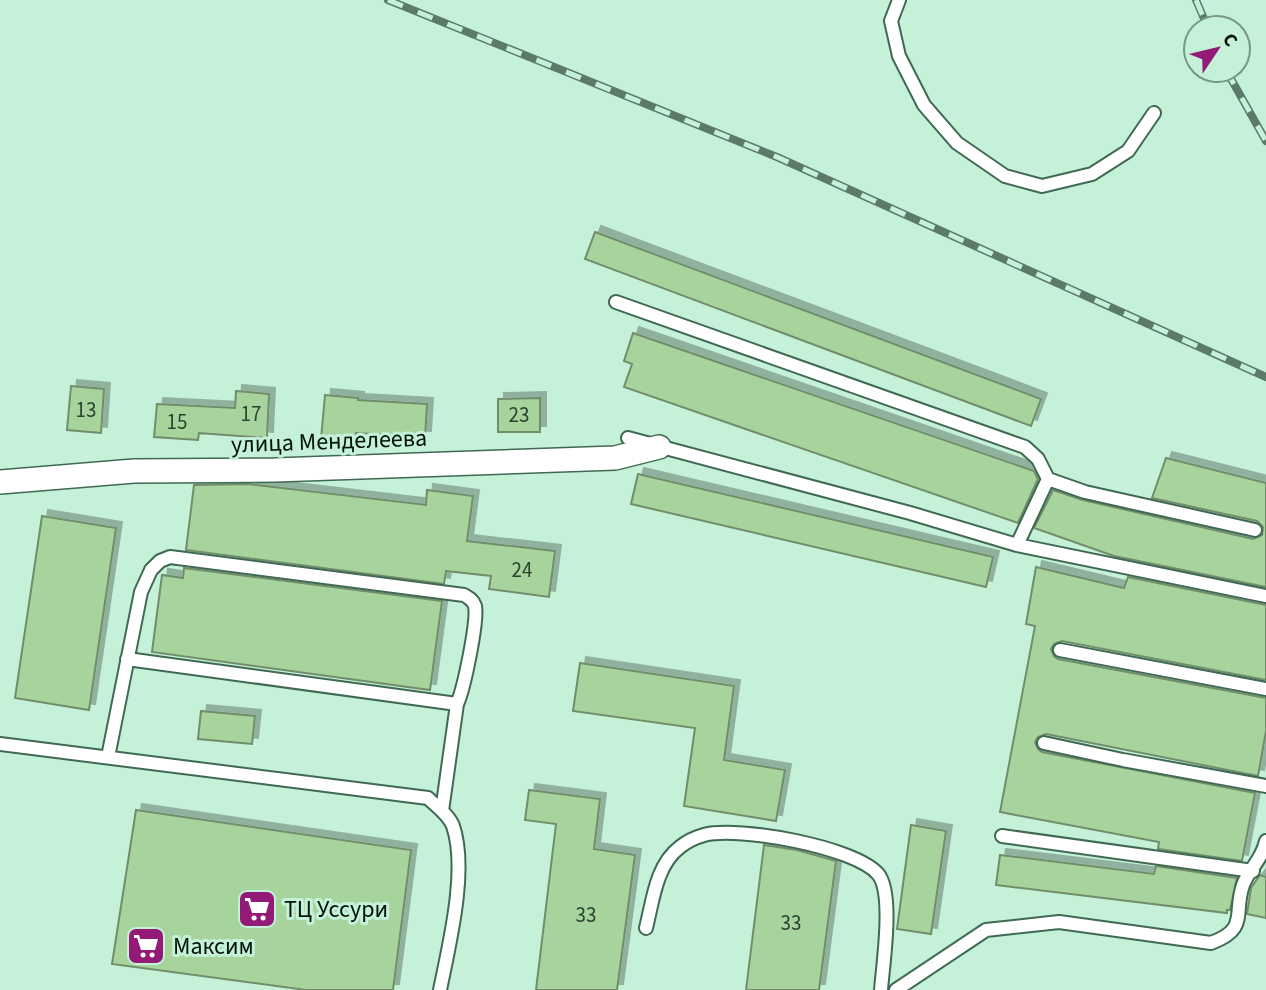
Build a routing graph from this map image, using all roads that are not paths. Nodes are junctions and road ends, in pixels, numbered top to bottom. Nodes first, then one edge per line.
1 (899, 0) edge
2 (1154, 113) dead end
3 (616, 302) dead end
4 (628, 439) dead end
5 (659, 447) junction
6 (1048, 479) junction
7 (0, 482) edge
8 (1255, 530) dead end
9 (1017, 545) junction
10 (1266, 596) edge
11 (1060, 650) dead end
12 (127, 659) junction
13 (1266, 689) edge
14 (457, 704) junction
15 (1044, 743) dead end
16 (0, 744) edge
17 (108, 757) junction
18 (1266, 786) edge
19 (442, 811) junction
20 (1002, 836) dead end
21 (1265, 847) edge
22 (1253, 871) junction
23 (646, 928) dead end
24 (440, 990) edge
25 (881, 990) edge
26 (896, 990) edge

1 - 2 lane
3 - 6 lane
4 - 5 lane
5 - 7 street, улица Менделеева
5 - 9 lane
6 - 8 lane
6 - 9 lane
9 - 10 lane
11 - 13 lane
12 - 14 lane
12 - 14 lane
12 - 17 lane
14 - 19 lane
15 - 18 lane
16 - 17 lane
17 - 19 lane
19 - 24 lane
20 - 22 lane
21 - 22 lane
22 - 26 lane
23 - 25 lane

